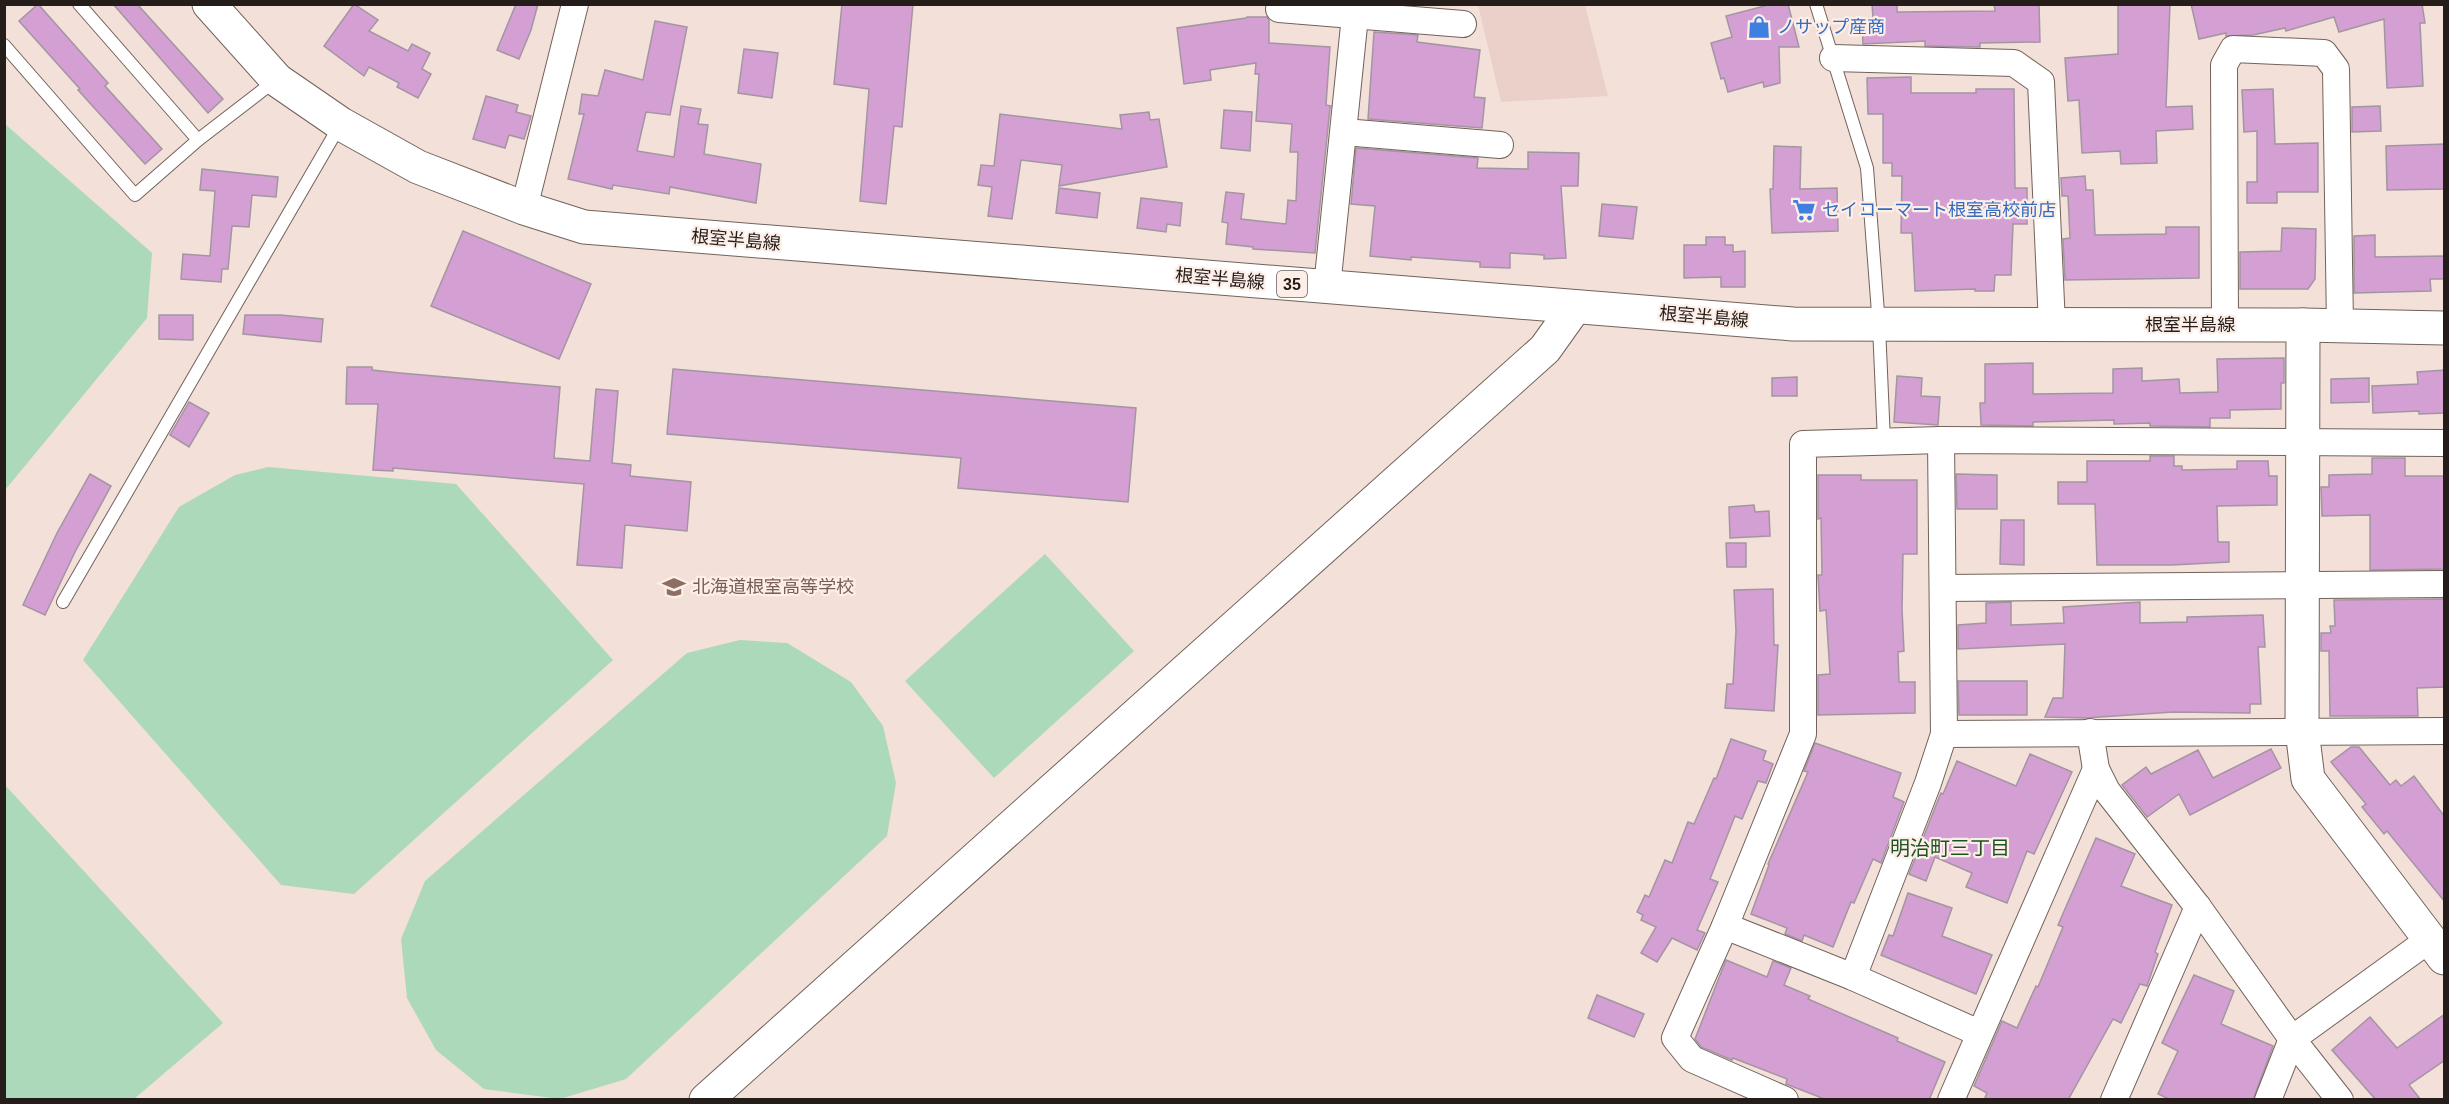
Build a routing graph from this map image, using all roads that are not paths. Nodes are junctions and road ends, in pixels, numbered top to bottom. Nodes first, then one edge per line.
1 (79, 4) edge
2 (208, 4) edge
3 (575, 4) edge
4 (1816, 4) edge
5 (1279, 9) dead end
6 (1355, 16) junction
7 (1463, 24) dead end
8 (4, 45) edge
9 (1833, 58) junction
10 (277, 80) junction
11 (341, 124) junction
12 (1344, 132) junction
13 (198, 140) junction
14 (1500, 145) dead end
15 (524, 208) junction
16 (1328, 287) junction
17 (1575, 307) junction
18 (2052, 325) junction
19 (2225, 325) junction
20 (2303, 325) junction
21 (2340, 325) junction
22 (1880, 326) junction
23 (2445, 328) edge
24 (1941, 440) junction
25 (1884, 441) junction
26 (2303, 441) junction
27 (2445, 443) edge
28 (2445, 584) edge
29 (2303, 586) junction
30 (1943, 588) junction
31 (63, 602) dead end
32 (2302, 730) junction
33 (2090, 732) junction
34 (2445, 732) edge
35 (1944, 734) junction
36 (2096, 769) junction
37 (2198, 907) junction
38 (1725, 926) junction
39 (2437, 948) edge
40 (1853, 977) junction
41 (1978, 1033) junction
42 (2292, 1039) junction
43 (706, 1100) edge
44 (1785, 1100) edge
45 (1951, 1100) edge
46 (2114, 1100) edge
47 (2268, 1100) edge
48 (2340, 1100) edge

1 - 13 lane
2 - 10 main road, 根室半島線 / 35
3 - 15 street
4 - 9 lane
5 - 6 street
6 - 7 street
6 - 12 street
8 - 13 lane
9 - 18 street
9 - 22 lane
10 - 11 main road, 根室半島線 / 35
10 - 13 lane
11 - 15 main road, 根室半島線 / 35
11 - 31 lane
12 - 14 street
12 - 16 street
15 - 16 main road, 根室半島線 / 35
16 - 17 main road, 根室半島線 / 35
17 - 22 main road, 根室半島線 / 35
17 - 43 main road
18 - 19 main road, 根室半島線 / 35
18 - 22 main road, 根室半島線 / 35
19 - 20 main road, 根室半島線 / 35
19 - 21 street
20 - 21 main road, 根室半島線 / 35
20 - 26 main road
21 - 23 main road, 根室半島線 / 35
22 - 25 lane
24 - 25 street
24 - 26 street
24 - 30 street
25 - 38 street
26 - 27 street
26 - 29 main road
28 - 29 street
29 - 30 street
29 - 32 main road
30 - 35 street
32 - 33 street
32 - 34 street
32 - 39 main road
33 - 35 street
33 - 36 street
35 - 40 street
36 - 37 street
36 - 41 street
37 - 42 street
37 - 46 street
38 - 40 street
38 - 44 street
39 - 42 street
40 - 41 street
41 - 45 street
42 - 47 street
42 - 48 street

